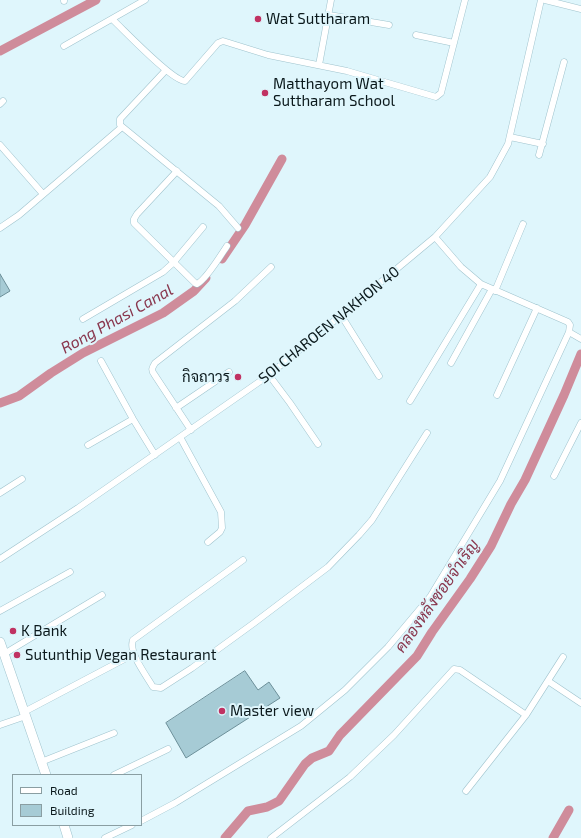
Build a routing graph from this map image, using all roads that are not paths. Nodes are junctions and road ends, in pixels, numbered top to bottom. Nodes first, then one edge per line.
1 (145, 0) edge
2 (331, 0) edge
3 (458, 0) edge
4 (540, 0) edge
5 (545, 0) edge
6 (465, 1) edge
7 (581, 9) edge
8 (328, 15) junction
9 (112, 19) junction
10 (389, 25) dead end
11 (416, 35) dead end
12 (454, 43) junction
13 (64, 46) dead end
14 (564, 62) dead end
15 (319, 65) junction
16 (166, 70) junction
17 (122, 127) junction
18 (510, 137) junction
19 (543, 144) junction
20 (0, 145) edge
21 (539, 155) dead end
22 (177, 171) junction
23 (43, 194) junction
24 (523, 224) dead end
25 (203, 227) dead end
26 (0, 228) edge
27 (238, 228) dead end
28 (435, 237) junction
29 (227, 246) dead end
30 (174, 263) junction
31 (271, 267) dead end
32 (480, 284) junction
33 (494, 290) junction
34 (537, 308) junction
35 (341, 315) junction
36 (83, 319) dead end
37 (569, 332) junction
38 (581, 339) edge
39 (101, 361) dead end
40 (450, 363) dead end
41 (229, 372) dead end
42 (269, 375) junction
43 (379, 376) dead end
44 (497, 394) dead end
45 (410, 400) dead end
46 (176, 408) junction
47 (133, 419) junction
48 (581, 424) edge
49 (191, 430) junction
50 (579, 432) edge
51 (427, 433) dead end
52 (180, 437) junction
53 (318, 444) dead end
54 (88, 445) dead end
55 (154, 455) junction
56 (554, 476) dead end
57 (22, 479) dead end
58 (0, 493) edge
59 (208, 542) dead end
60 (0, 559) edge
61 (243, 560) dead end
62 (70, 572) dead end
63 (102, 595) dead end
64 (0, 611) edge
65 (0, 642) edge
66 (134, 654) junction
67 (563, 657) dead end
68 (3, 658) edge
69 (548, 681) junction
70 (581, 703) edge
71 (25, 714) junction
72 (526, 715) junction
73 (0, 725) edge
74 (114, 733) dead end
75 (168, 749) dead end
76 (41, 762) junction
77 (46, 774) edge
78 (116, 774) edge
79 (466, 792) dead end
80 (142, 820) edge
81 (64, 826) edge
82 (130, 826) edge
83 (68, 838) edge
84 (105, 838) edge
85 (271, 838) edge

1 - 9 street
2 - 8 street
3 - 6 street
4 - 18 street, SOI CHAROEN NAKHON 40
5 - 7 street
6 - 12 street
8 - 10 street
8 - 15 street
9 - 13 street
9 - 16 street
11 - 12 street
12 - 15 street
14 - 19 street
15 - 16 street
16 - 17 street
17 - 22 street
17 - 23 street
18 - 19 street
18 - 28 street, SOI CHAROEN NAKHON 40
19 - 21 street
20 - 23 street
22 - 27 street
22 - 30 street
23 - 26 street
24 - 33 street
25 - 30 street
28 - 32 street
28 - 35 street, SOI CHAROEN NAKHON 40
29 - 30 street
30 - 36 street
31 - 46 street
32 - 33 street
32 - 45 street
33 - 34 street
33 - 40 street
34 - 37 street
34 - 44 street
35 - 42 street, SOI CHAROEN NAKHON 40
35 - 43 street
37 - 38 street
37 - 80 street
39 - 47 street
41 - 46 street
42 - 49 street, SOI CHAROEN NAKHON 40
42 - 53 street
46 - 49 street
47 - 54 street
47 - 55 street
48 - 50 street
49 - 52 street, SOI CHAROEN NAKHON 40
50 - 56 street
51 - 66 street
52 - 55 street, SOI CHAROEN NAKHON 40
52 - 59 street
55 - 60 street, SOI CHAROEN NAKHON 40
57 - 58 street
61 - 66 street
62 - 64 street
63 - 68 street
65 - 68 main road
66 - 71 street
67 - 69 street
68 - 71 main road
69 - 70 street
69 - 72 street
71 - 73 street
71 - 76 main road
72 - 79 street
72 - 85 street
74 - 76 street
75 - 78 street
76 - 77 main road
81 - 83 main road
82 - 84 street

